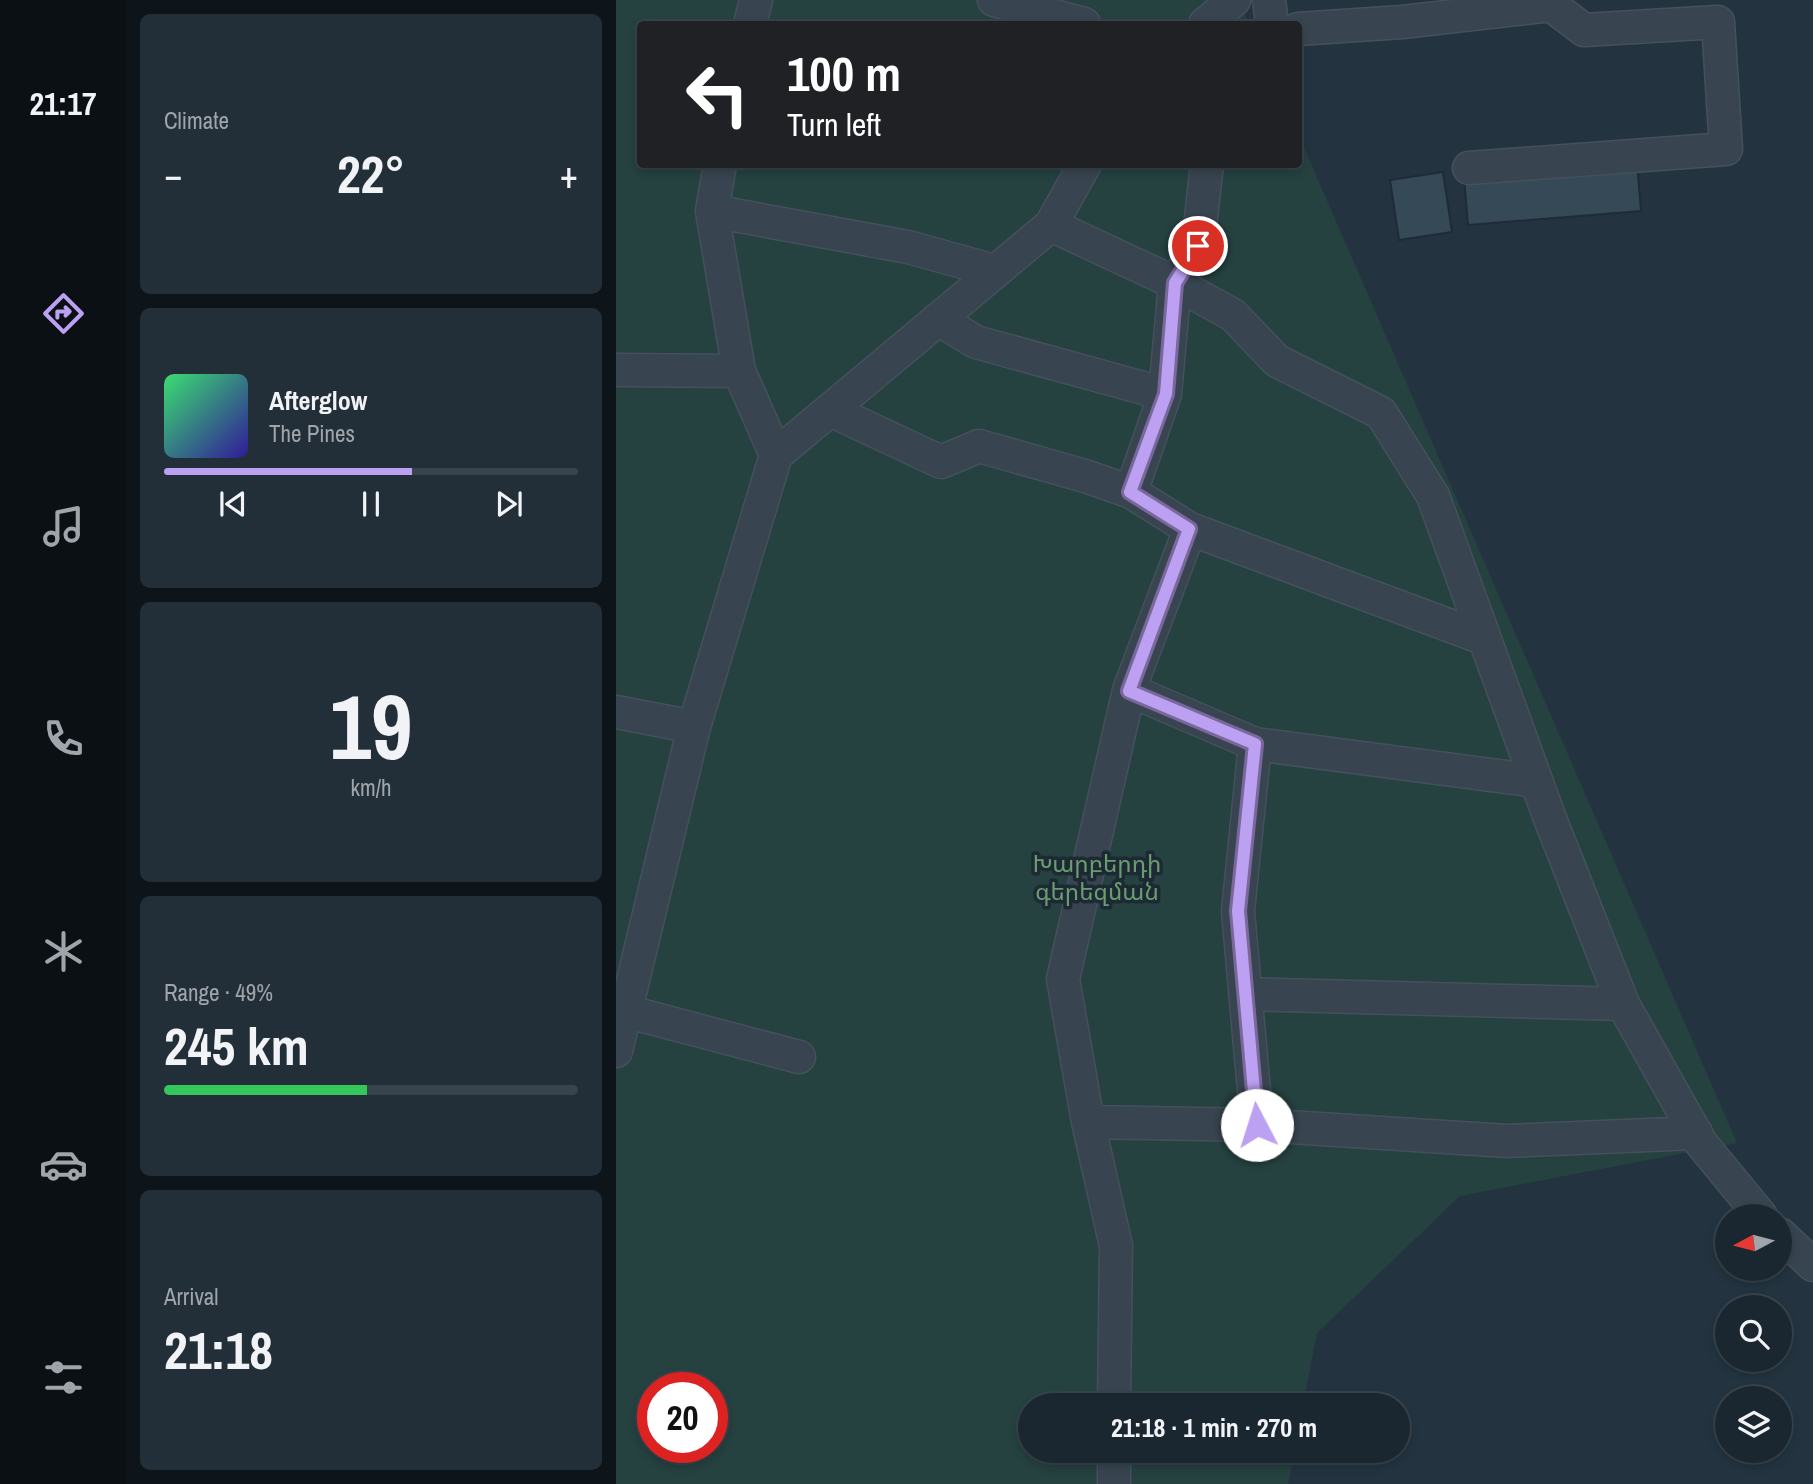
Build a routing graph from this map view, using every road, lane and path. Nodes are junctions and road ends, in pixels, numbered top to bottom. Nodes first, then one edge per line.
1 (756, 0) edge
2 (994, 0) edge
3 (1234, 0) edge
4 (1269, 0) edge
5 (1400, 11) edge
6 (1204, 15) edge
7 (751, 21) edge
8 (1073, 21) edge
9 (1272, 21) edge
10 (1302, 28) edge
11 (719, 168) edge
12 (1083, 168) edge
13 (1207, 168) edge
14 (1469, 168) dead end
15 (712, 211) junction
16 (1051, 225) junction
17 (996, 271) junction
18 (1175, 283) junction
19 (938, 319) junction
20 (616, 370) edge
21 (739, 371) junction
22 (1166, 394) junction
23 (830, 410) junction
24 (776, 455) junction
25 (1130, 492) junction
26 (1189, 529) junction
27 (1483, 638) junction
28 (1129, 691) junction
29 (616, 712) edge
30 (694, 727) junction
31 (1255, 744) junction
32 (1536, 781) junction
33 (1246, 994) junction
34 (1623, 1004) junction
35 (625, 1012) junction
36 (616, 1051) edge
37 (799, 1057) dead end
38 (1088, 1122) junction
39 (1257, 1125) junction
40 (1696, 1133) junction
41 (1751, 1204) edge
42 (1792, 1245) edge
43 (1813, 1265) edge
44 (1114, 1393) edge
45 (1114, 1463) edge
46 (1114, 1484) edge

1 - 7 lane
2 - 8 lane
3 - 6 lane
4 - 9 lane
5 - 10 lane
5 - 14 lane
11 - 15 lane
12 - 16 lane
13 - 18 lane
15 - 17 lane
15 - 21 lane
16 - 17 lane
16 - 18 lane
17 - 19 lane
18 - 22 lane
18 - 27 lane
19 - 22 lane
19 - 23 lane
20 - 21 lane
21 - 24 lane
22 - 25 lane
23 - 24 lane
23 - 25 lane
24 - 30 lane
25 - 26 lane
26 - 27 lane
26 - 28 lane
27 - 32 lane
28 - 31 lane
28 - 38 lane
29 - 30 lane
30 - 35 lane
31 - 32 lane
31 - 33 lane
32 - 34 lane
33 - 34 lane
33 - 39 lane
34 - 40 lane
35 - 36 lane
35 - 37 lane
38 - 39 lane
38 - 44 lane
39 - 40 lane
40 - 41 lane
42 - 43 lane
45 - 46 lane

